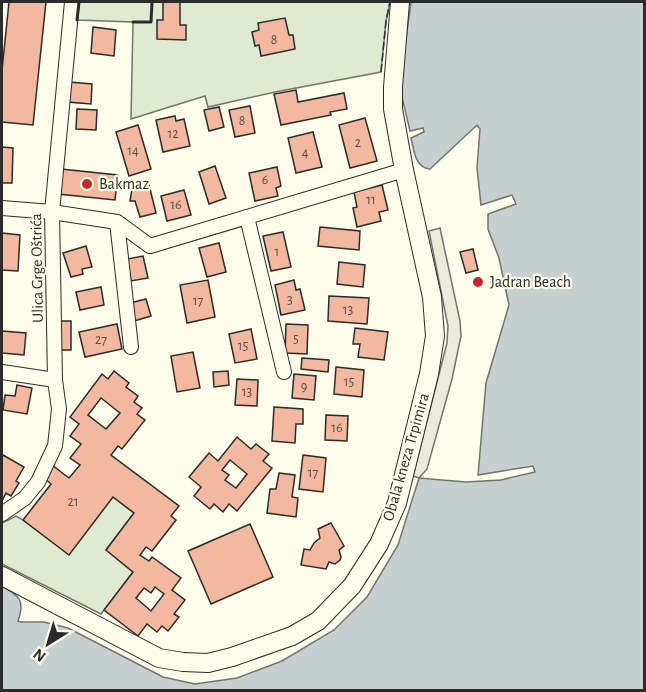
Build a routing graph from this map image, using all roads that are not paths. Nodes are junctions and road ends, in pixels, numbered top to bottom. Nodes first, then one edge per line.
1 (72, 2) edge
2 (400, 2) edge
3 (404, 170) junction
4 (2, 208) edge
5 (52, 212) junction
6 (247, 217) junction
7 (117, 222) junction
8 (131, 347) dead end
9 (2, 372) edge
10 (284, 372) dead end
11 (55, 380) junction
12 (2, 514) edge
13 (2, 576) edge

1 - 5 street, Ulica Grge Oštrića
2 - 3 street, Obala kneza Trpimira
3 - 6 street
3 - 13 street, Obala kneza Trpimira
4 - 5 street
5 - 7 street
5 - 11 street, Ulica Grge Oštrića
6 - 7 street
6 - 10 street
7 - 8 street
9 - 11 street
11 - 12 street, Ulica Grge Oštrića

